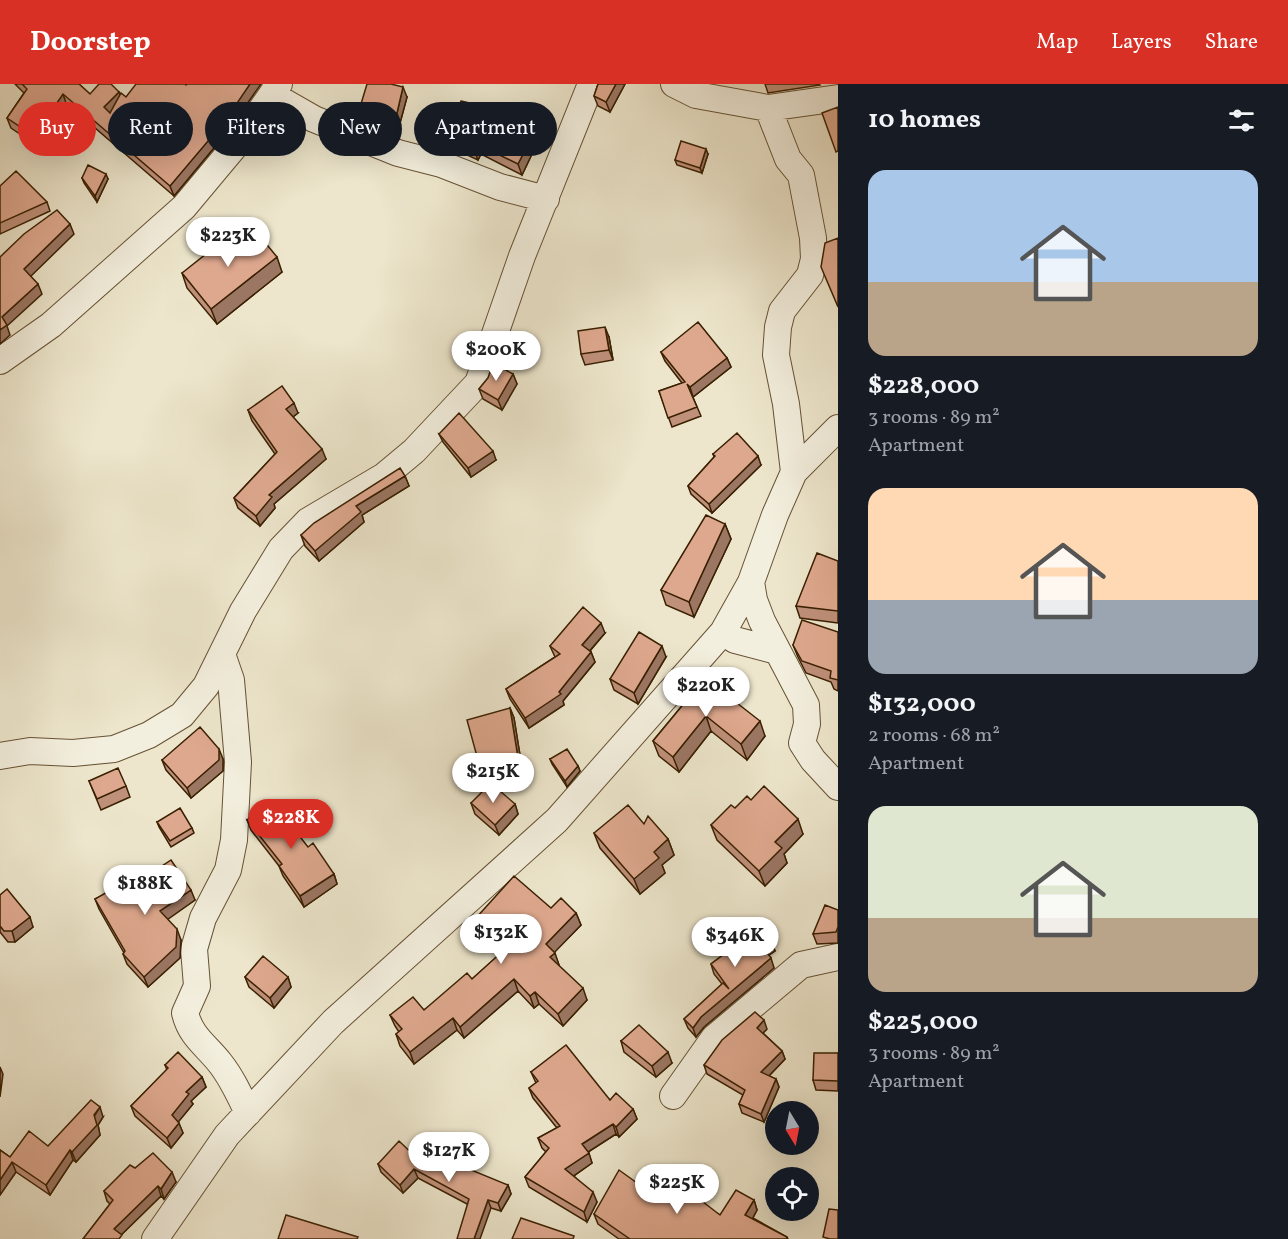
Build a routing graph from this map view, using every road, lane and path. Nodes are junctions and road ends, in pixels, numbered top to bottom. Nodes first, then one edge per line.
1 (591, 84) edge
2 (674, 84) edge
3 (276, 89) edge
4 (838, 98) edge
5 (768, 108) junction
6 (546, 199) junction
7 (0, 361) edge
8 (838, 428) edge
9 (794, 472) junction
10 (751, 582) junction
11 (723, 632) junction
12 (777, 651) junction
13 (222, 654) junction
14 (0, 756) edge
15 (838, 787) edge
16 (838, 957) edge
17 (673, 1096) dead end
18 (248, 1113) junction
19 (155, 1239) edge

1 - 6 street
2 - 5 street
3 - 6 street
3 - 7 street
4 - 5 street
5 - 9 street
6 - 13 street
8 - 9 street
9 - 10 street
10 - 11 street
10 - 12 street
11 - 12 street
11 - 18 street
12 - 15 street
13 - 14 street
13 - 18 street
16 - 17 street
18 - 19 street

